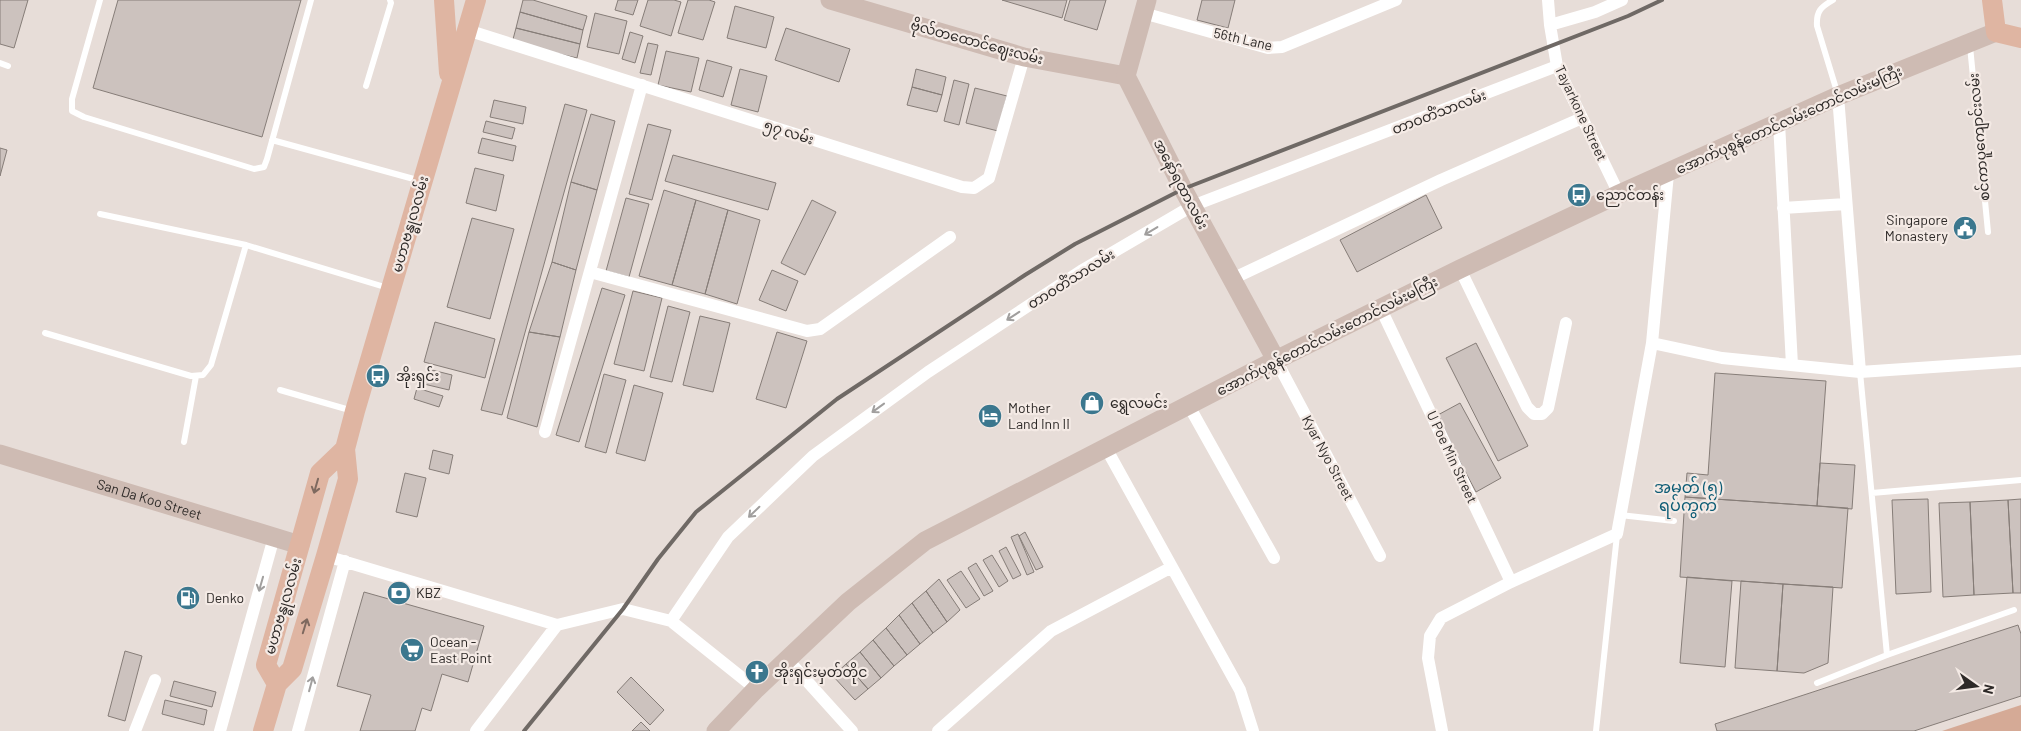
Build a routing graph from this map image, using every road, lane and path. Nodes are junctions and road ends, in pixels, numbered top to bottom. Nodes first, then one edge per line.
1 (100, 0) edge
2 (311, 0) edge
3 (390, 0) edge
4 (444, 0) edge
5 (476, 0) edge
6 (830, 0) edge
7 (1396, 0) edge
8 (1548, 0) edge
9 (1622, 0) edge
10 (1833, 0) edge
11 (1992, 0) edge
12 (1145, 6) edge
13 (1550, 26) junction
14 (466, 30) junction
15 (1996, 32) junction
16 (2021, 38) edge
17 (1969, 42) junction
18 (1024, 57) junction
19 (0, 64) edge
20 (8, 66) dead end
21 (1557, 66) junction
22 (1126, 76) junction
23 (450, 85) junction
24 (642, 85) junction
25 (366, 86) dead end
26 (1838, 96) junction
27 (1582, 118) junction
28 (1780, 123) junction
29 (272, 140) junction
30 (1668, 174) junction
31 (423, 181) junction
32 (1619, 194) junction
33 (1846, 204) junction
34 (1192, 206) junction
35 (1783, 208) junction
36 (100, 214) dead end
37 (1988, 232) dead end
38 (950, 237) dead end
39 (246, 245) junction
40 (1460, 269) junction
41 (590, 272) junction
42 (1232, 279) junction
43 (392, 289) junction
44 (1381, 309) junction
45 (1566, 323) dead end
46 (45, 333) dead end
47 (1652, 343) junction
48 (1276, 360) junction
49 (2021, 361) edge
50 (1792, 365) junction
51 (1860, 372) junction
52 (196, 376) junction
53 (280, 390) dead end
54 (1189, 406) junction
55 (355, 411) junction
56 (545, 432) dead end
57 (184, 442) dead end
58 (1106, 448) junction
59 (345, 449) junction
60 (1, 457) edge
61 (2021, 480) edge
62 (1872, 492) junction
63 (1620, 515) junction
64 (1674, 521) dead end
65 (1617, 534) junction
66 (274, 537) junction
67 (300, 545) junction
68 (1380, 556) dead end
69 (335, 558) junction
70 (1274, 558) dead end
71 (1172, 567) junction
72 (1511, 582) junction
73 (2014, 610) dead end
74 (671, 621) junction
75 (556, 626) junction
76 (1887, 655) junction
77 (788, 660) junction
78 (155, 680) dead end
79 (1817, 683) dead end
80 (277, 684) junction
81 (756, 690) junction
82 (135, 731) edge
83 (220, 731) edge
84 (263, 731) edge
85 (298, 731) edge
86 (476, 731) edge
87 (716, 731) edge
88 (852, 731) edge
89 (938, 731) edge
90 (1253, 731) edge
91 (1442, 731) edge
92 (1596, 731) edge

1 - 29 lane
2 - 29 lane
3 - 25 lane
4 - 23 main road
5 - 14 main road, မဟာဗန္ဓုလလမ်း
6 - 18 main road, ဗိုလ်တထောင်ဈေးလမ်း
7 - 12 street, 56th Lane
8 - 13 street, Tayarkone Street
9 - 13 street
10 - 26 lane
11 - 15 main road
12 - 22 main road
13 - 21 street, Tayarkone Street
14 - 23 main road, မဟာဗန္ဓုလလမ်း
14 - 24 street, ၅၇ လမ်း
15 - 16 main road
15 - 17 main road, အောက်ပုစွန်တောင်လမ်းတောင်လမ်းမကြီး
17 - 26 main road, အောက်ပုစွန်တောင်လမ်းတောင်လမ်းမကြီး
17 - 37 lane, စင်ကာပူကျောင်းလမ်း
18 - 22 main road, ဗိုလ်တထောင်ဈေးလမ်း
18 - 24 street, ၅၇ လမ်း
19 - 20 lane
21 - 27 street, Tayarkone Street
21 - 34 street, တာဝတိံသာလမ်း
22 - 34 main road, အနော်ရထာလမ်း
23 - 31 main road, မဟာဗန္ဓုလလမ်း
24 - 41 street
26 - 28 main road, အောက်ပုစွန်တောင်လမ်းတောင်လမ်းမကြီး
26 - 33 street
27 - 32 street, Tayarkone Street
27 - 42 street
28 - 30 main road, အောက်ပုစွန်တောင်လမ်းတောင်လမ်းမကြီး
28 - 35 street
29 - 31 lane
30 - 32 main road, အောက်ပုစွန်တောင်လမ်းတောင်လမ်းမကြီး
30 - 47 street
31 - 43 main road, မဟာဗန္ဓုလလမ်း
32 - 40 main road, အောက်ပုစွန်တောင်လမ်းတောင်လမ်းမကြီး
33 - 35 street
33 - 51 street
34 - 42 main road, အနော်ရထာလမ်း
34 -> 74 street, တာဝတိံသာလမ်း
35 - 50 street
36 - 39 lane
38 - 41 street
39 - 43 lane
39 - 52 lane
40 - 44 main road, အောက်ပုစွန်တောင်လမ်းတောင်လမ်းမကြီး
40 - 45 street
41 - 56 street
42 - 48 main road, အနော်ရထာလမ်း
43 - 55 main road, မဟာဗန္ဓုလလမ်း
44 - 48 main road, အောက်ပုစွန်တောင်လမ်းတောင်လမ်းမကြီး
44 - 72 street, U Poe Min Street
46 - 52 lane
47 - 50 street
47 - 63 street
48 - 54 main road, အောက်ပုစွန်တောင်လမ်းတောင်လမ်းမကြီး
48 - 68 street, Kyar Nyo Street
49 - 51 street
50 - 51 street
51 - 62 lane
52 - 57 lane
53 - 55 lane
54 - 58 main road, အောက်ပုစွန်တောင်လမ်းတောင်လမ်းမကြီး
54 - 70 street
55 - 59 main road, မဟာဗန္ဓုလလမ်း
58 - 71 street
58 - 77 main road, အောက်ပုစွန်တောင်လမ်းတောင်လမ်းမကြီး
59 -> 67 main road, မဟာဗန္ဓုလလမ်း
59 - 69 main road, မဟာဗန္ဓုလလမ်း
60 - 66 main road, San Da Koo Street
61 - 62 lane
62 - 76 lane
63 - 64 lane
63 - 65 street
65 - 72 street
65 - 92 lane
66 - 67 main road, San Da Koo Street
66 -> 83 street
67 - 80 main road, မဟာဗန္ဓုလလမ်း
69 - 75 street
80 -> 69 main road, မဟာဗန္ဓုလလမ်း
85 -> 69 street
71 - 89 street
71 - 90 street
72 - 91 street
73 - 76 lane
74 - 75 street
74 - 81 street
75 - 86 street
76 - 79 lane
77 - 81 main road, အောက်ပုစွန်တောင်လမ်းတောင်လမ်းမကြီး
77 - 88 street
78 - 82 street
80 - 84 main road, မဟာဗန္ဓုလလမ်း
81 - 87 main road, အောက်ပုစွန်တောင်လမ်းတောင်လမ်းမကြီး

